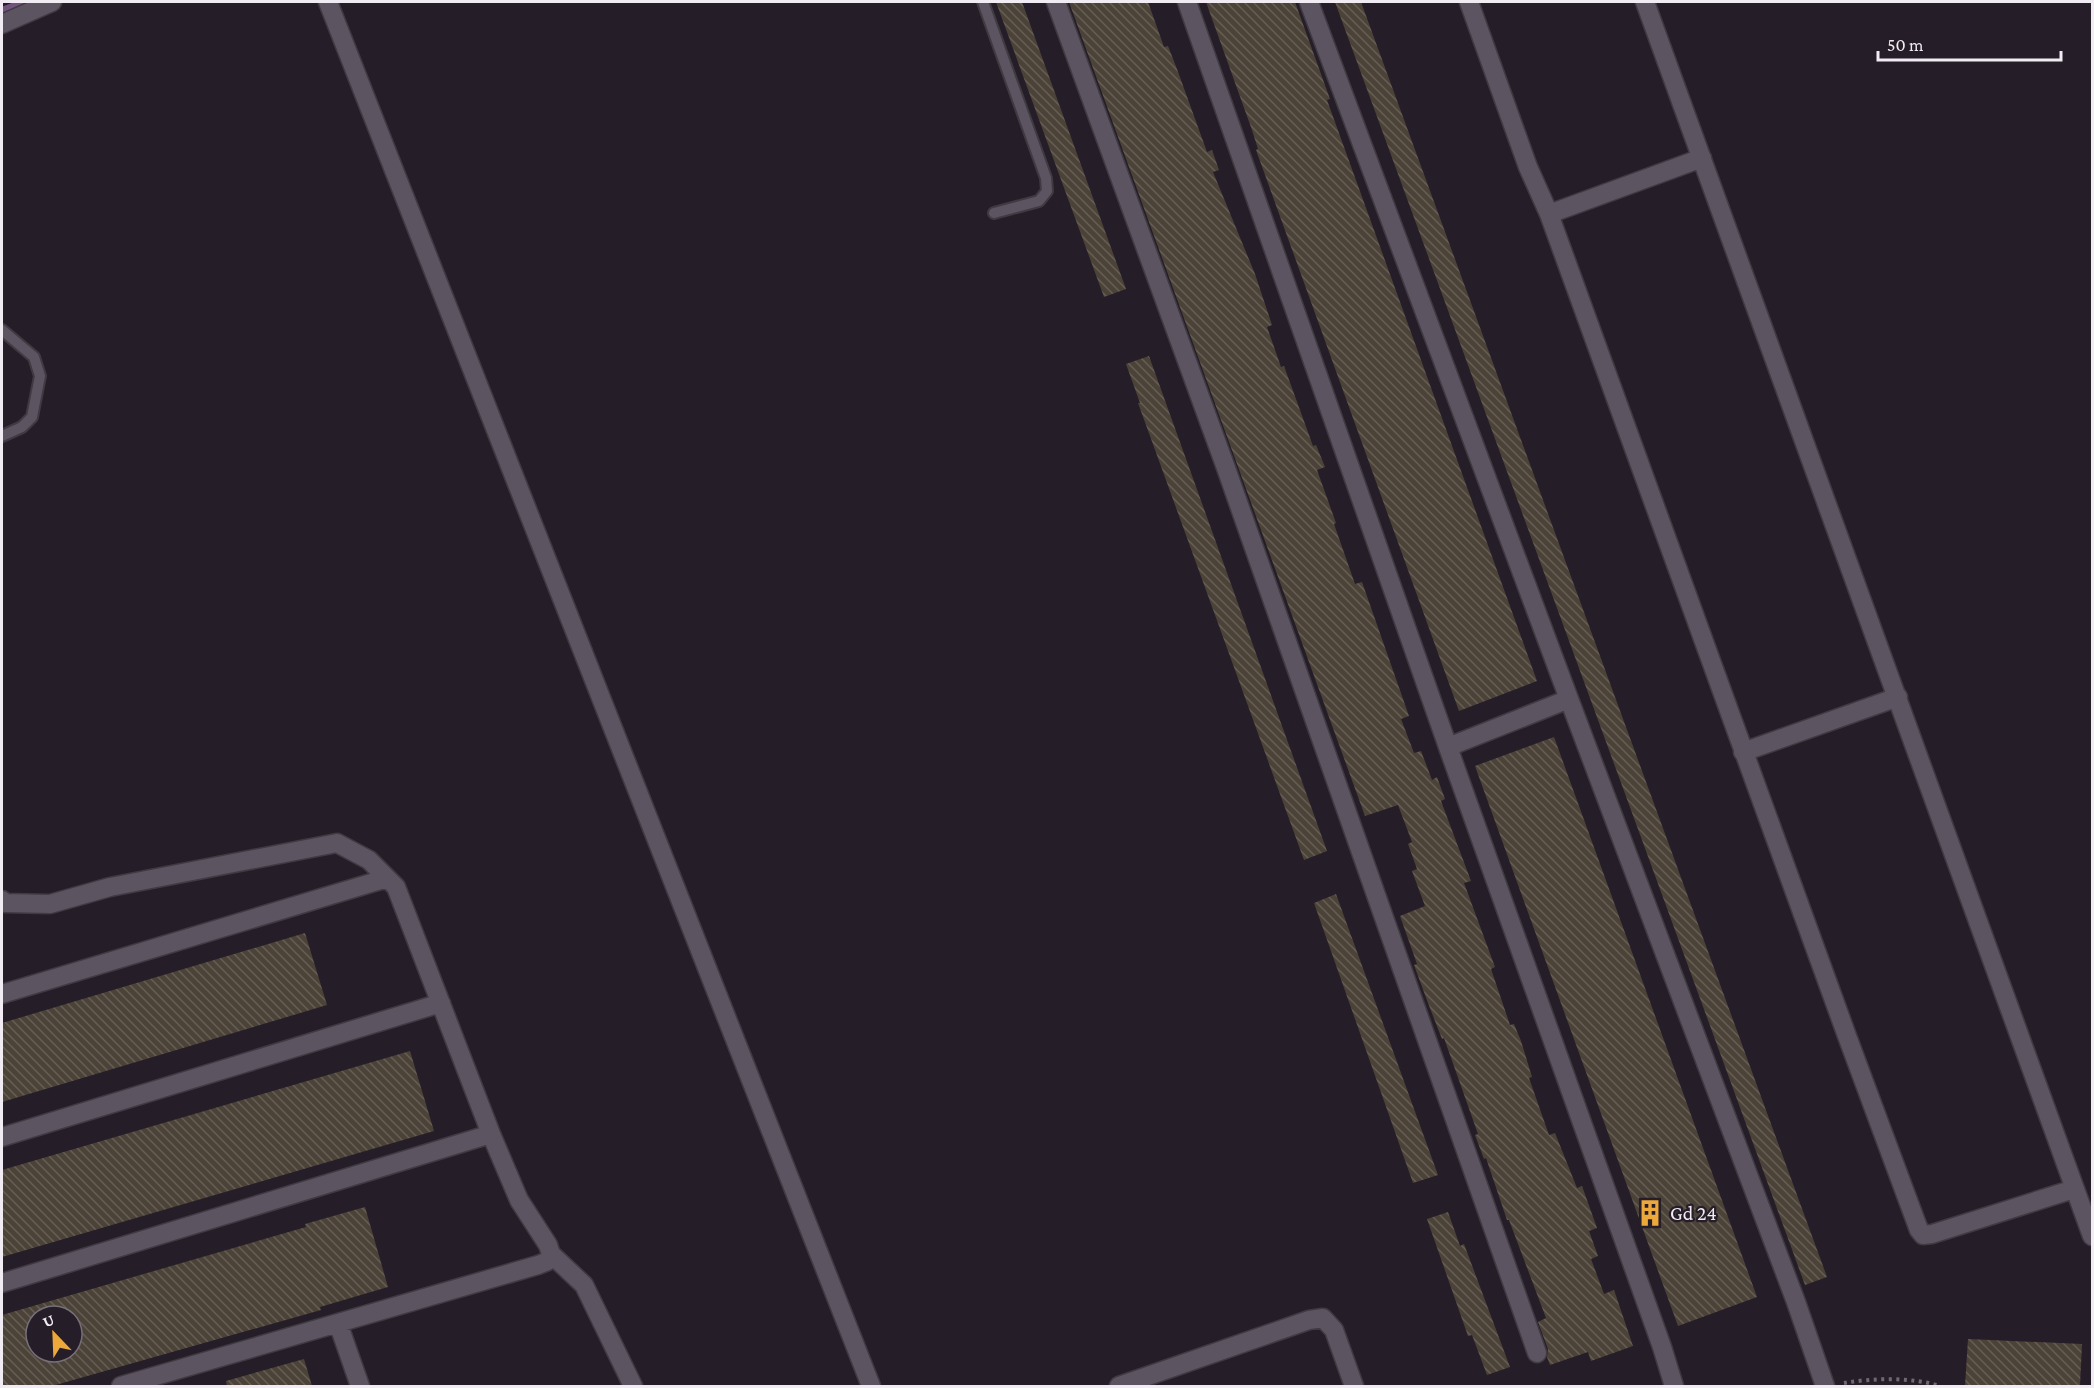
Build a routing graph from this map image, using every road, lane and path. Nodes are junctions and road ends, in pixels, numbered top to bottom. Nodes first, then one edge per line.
1 (52, 2) edge
2 (328, 2) edge
3 (983, 2) edge
4 (1056, 2) edge
5 (1187, 2) edge
6 (1309, 2) edge
7 (1469, 2) edge
8 (1646, 2) edge
9 (2, 24) edge
10 (1702, 158) junction
11 (994, 213) dead end
12 (1549, 214) junction
13 (2, 330) edge
14 (2, 436) edge
15 (1898, 697) junction
16 (1569, 699) junction
17 (1448, 747) junction
18 (1743, 752) junction
19 (389, 880) junction
20 (2, 900) edge
21 (2, 994) edge
22 (441, 1003) junction
23 (491, 1134) junction
24 (2, 1137) edge
25 (2074, 1189) junction
26 (2092, 1236) edge
27 (551, 1254) junction
28 (2, 1283) edge
29 (338, 1323) junction
30 (1537, 1353) dead end
31 (1832, 1385) edge
32 (121, 1386) edge
33 (360, 1386) edge
34 (633, 1386) edge
35 (871, 1386) edge
36 (1119, 1386) edge
37 (1354, 1386) edge
38 (1674, 1386) edge
39 (1940, 1386) edge

1 - 9 street
2 - 35 street
3 - 11 lane
4 - 30 street
5 - 17 street
6 - 16 street
7 - 12 street
8 - 10 street
10 - 12 street
10 - 15 street
12 - 18 street
13 - 14 lane
15 - 18 street
15 - 25 street
16 - 17 street
16 - 31 street
17 - 38 street
18 - 25 street
19 - 20 street
19 - 21 street
19 - 22 street
22 - 23 street
22 - 24 street
23 - 27 street
23 - 28 street
25 - 26 street
27 - 29 street
27 - 34 street
29 - 32 street
29 - 33 street
31 - 39 path
36 - 37 street

